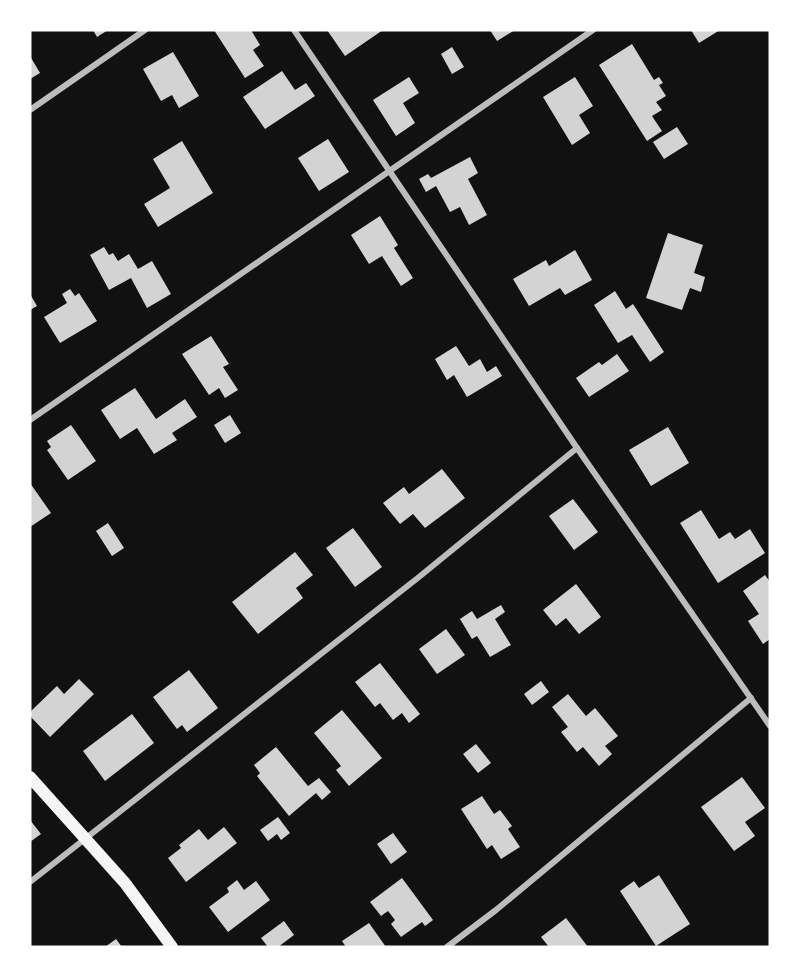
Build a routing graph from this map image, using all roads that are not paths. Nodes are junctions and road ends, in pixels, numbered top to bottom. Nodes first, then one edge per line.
1 (145, 30) edge
2 (294, 30) edge
3 (593, 30) edge
4 (30, 110) edge
5 (390, 172) junction
6 (30, 420) edge
7 (577, 448) junction
8 (751, 698) junction
9 (770, 726) edge
10 (30, 777) edge
11 (85, 837) junction
12 (30, 882) edge
13 (172, 947) edge
14 (447, 947) edge

1 - 4 street
2 - 5 street
3 - 5 street
5 - 6 street
5 - 7 street
7 - 8 street
7 - 11 street
8 - 9 street
8 - 14 street
10 - 11 main road
11 - 12 street
11 - 13 main road

